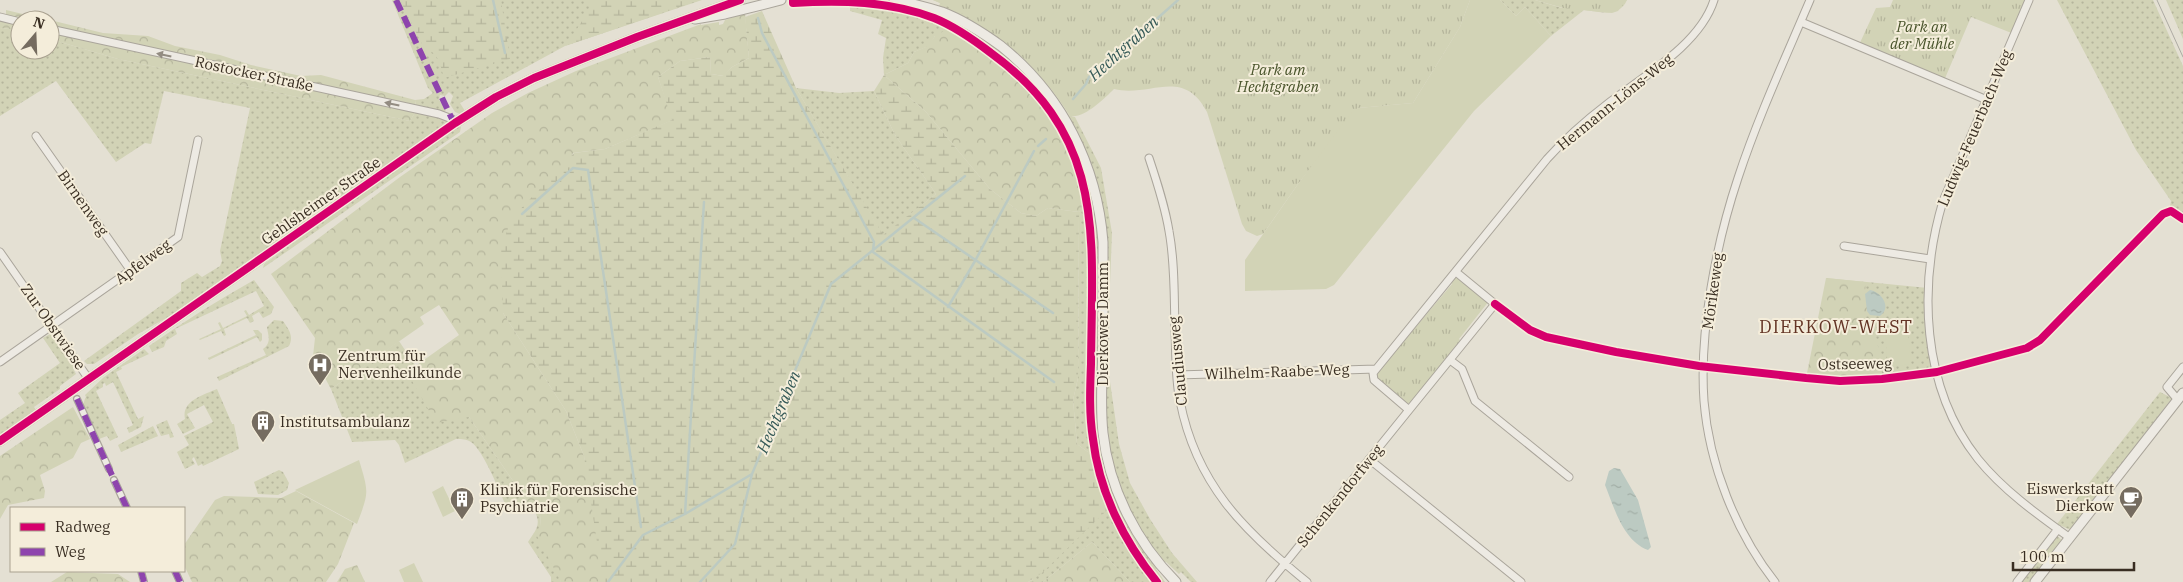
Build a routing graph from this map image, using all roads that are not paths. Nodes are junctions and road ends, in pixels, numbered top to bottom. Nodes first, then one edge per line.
1 (740, 0) edge
2 (777, 0) edge
3 (894, 0) edge
4 (1714, 0) edge
5 (1810, 0) edge
6 (2029, 0) edge
7 (677, 22) junction
8 (1801, 22) junction
9 (60, 31) edge
10 (1986, 100) junction
11 (452, 121) junction
12 (36, 136) dead end
13 (198, 140) dead end
14 (1149, 158) dead end
15 (2183, 219) edge
16 (1844, 246) dead end
17 (0, 252) edge
18 (1930, 259) junction
19 (131, 271) junction
20 (1456, 272) junction
21 (1495, 304) junction
22 (52, 326) junction
23 (1450, 360) junction
24 (0, 362) edge
25 (1704, 367) junction
26 (2183, 368) edge
27 (1376, 369) junction
28 (1937, 372) junction
29 (1177, 375) junction
30 (88, 378) junction
31 (2180, 396) edge
32 (77, 399) dead end
33 (1409, 410) junction
34 (0, 441) edge
35 (1369, 459) junction
36 (109, 469) tunnel mouth
37 (1569, 477) dead end
38 (114, 480) tunnel mouth
39 (126, 507) edge
40 (2058, 529) junction
41 (2070, 538) junction
42 (1285, 564) junction
43 (1176, 582) edge
44 (1270, 582) edge
45 (1307, 582) edge
46 (1521, 582) edge
47 (1775, 582) edge
48 (2017, 582) edge
49 (2035, 582) edge

1 - 7 street, Gehlsheimer Straße
2 - 7 street, Gehlsheimer Straße
3 - 43 street, Dierkower Damm
4 - 20 street, Hermann-Löns-Weg
5 - 8 street, Mörikeweg
6 - 10 street, Ludwig-Feuerbach-Weg
7 - 11 street, Gehlsheimer Straße
8 - 10 street
8 - 25 street, Mörikeweg
11 -> 9 street, Rostocker Straße
10 - 18 street, Ludwig-Feuerbach-Weg
11 - 30 street, Gehlsheimer Straße
12 - 19 street, Birnenweg
13 - 19 street, Apfelweg
14 - 29 street, Claudiusweg
15 - 28 street, Ostseeweg
16 - 18 street
17 - 22 street, Zur Obstwiese
18 - 28 street, Ludwig-Feuerbach-Weg
19 - 22 street, Apfelweg
20 - 21 street, Ostseeweg
20 - 27 street, Hermann-Löns-Weg
21 - 23 street, Schenkendorfweg
21 - 25 street, Ostseeweg
22 - 24 street, Apfelweg
22 - 30 street, Zur Obstwiese
23 - 33 street, Schenkendorfweg
23 - 37 street
25 - 28 street, Ostseeweg
25 - 47 street, Mörikeweg
26 - 31 street
27 - 29 street, Wilhelm-Raabe-Weg
27 - 33 street
28 - 40 street, Ludwig-Feuerbach-Weg
29 - 42 street, Claudiusweg
30 - 34 street, Gehlsheimer Straße
31 - 41 street
32 - 36 street
33 - 35 street, Schenkendorfweg
35 - 42 street, Schenkendorfweg
35 - 46 street
38 - 39 street
40 - 41 street, Ludwig-Feuerbach-Weg
40 - 48 street
41 - 49 street
42 - 44 street, Schenkendorfweg
42 - 45 street, Claudiusweg

